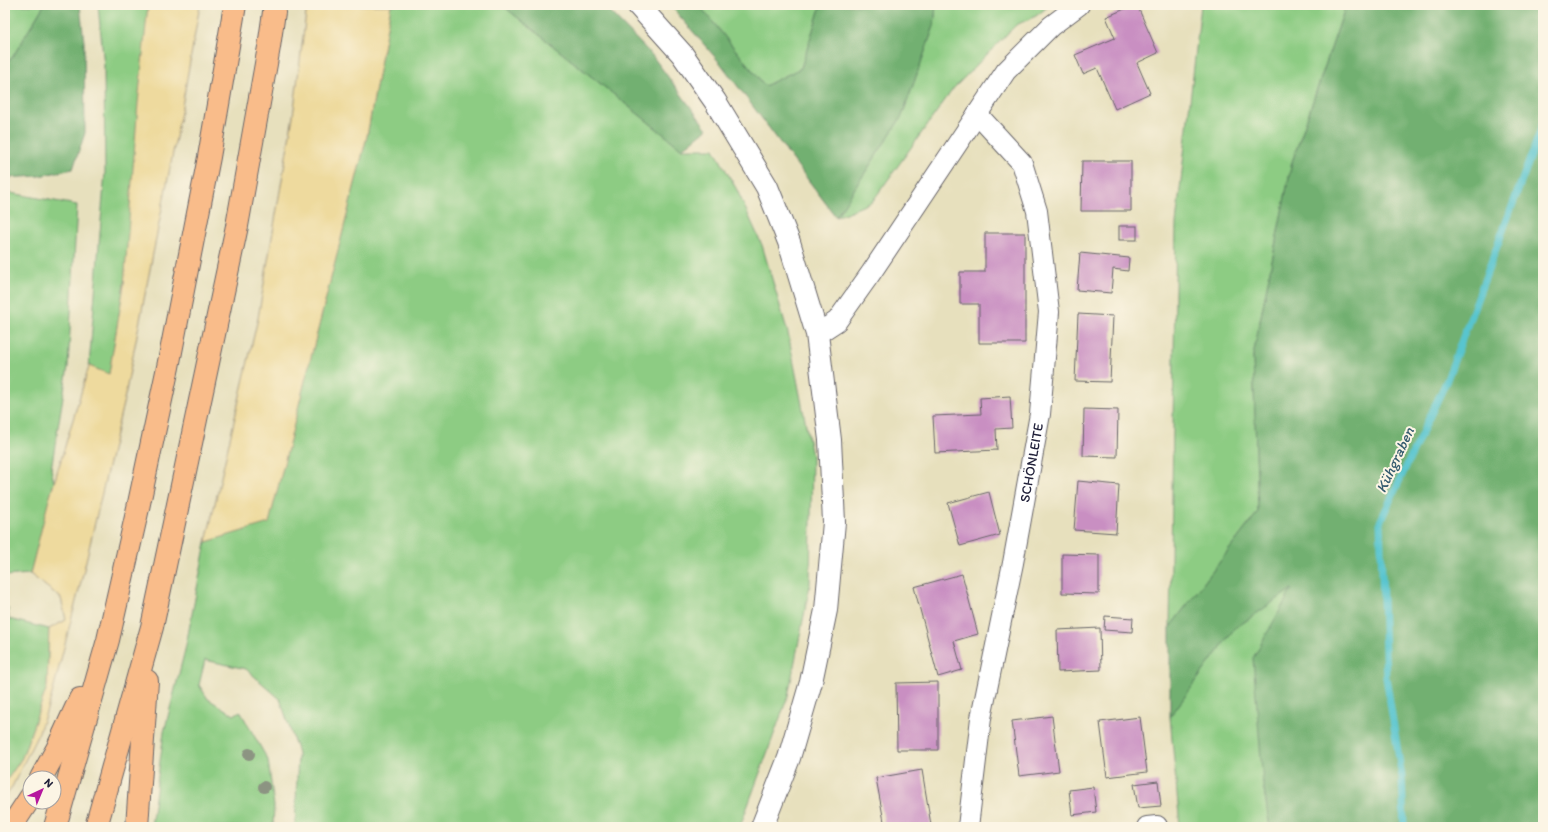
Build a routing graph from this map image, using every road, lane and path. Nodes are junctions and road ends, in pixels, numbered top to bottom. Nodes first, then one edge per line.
1 (235, 5) edge
2 (275, 5) edge
3 (638, 5) edge
4 (1078, 5) edge
5 (977, 114) junction
6 (817, 334) junction
7 (150, 636) junction
8 (108, 640) junction
9 (45, 770) edge
10 (22, 810) edge
11 (11, 827) edge
12 (55, 827) edge
13 (96, 827) edge
14 (137, 827) edge
15 (762, 827) edge
16 (968, 827) edge

1 - 8 highway
2 - 7 highway
3 - 6 street
4 - 5 street
5 - 6 street
5 - 16 street, SCHÖNLEITE
6 - 15 street
7 - 13 highway
7 - 14 highway
8 - 9 highway
8 - 12 highway
10 - 11 highway

